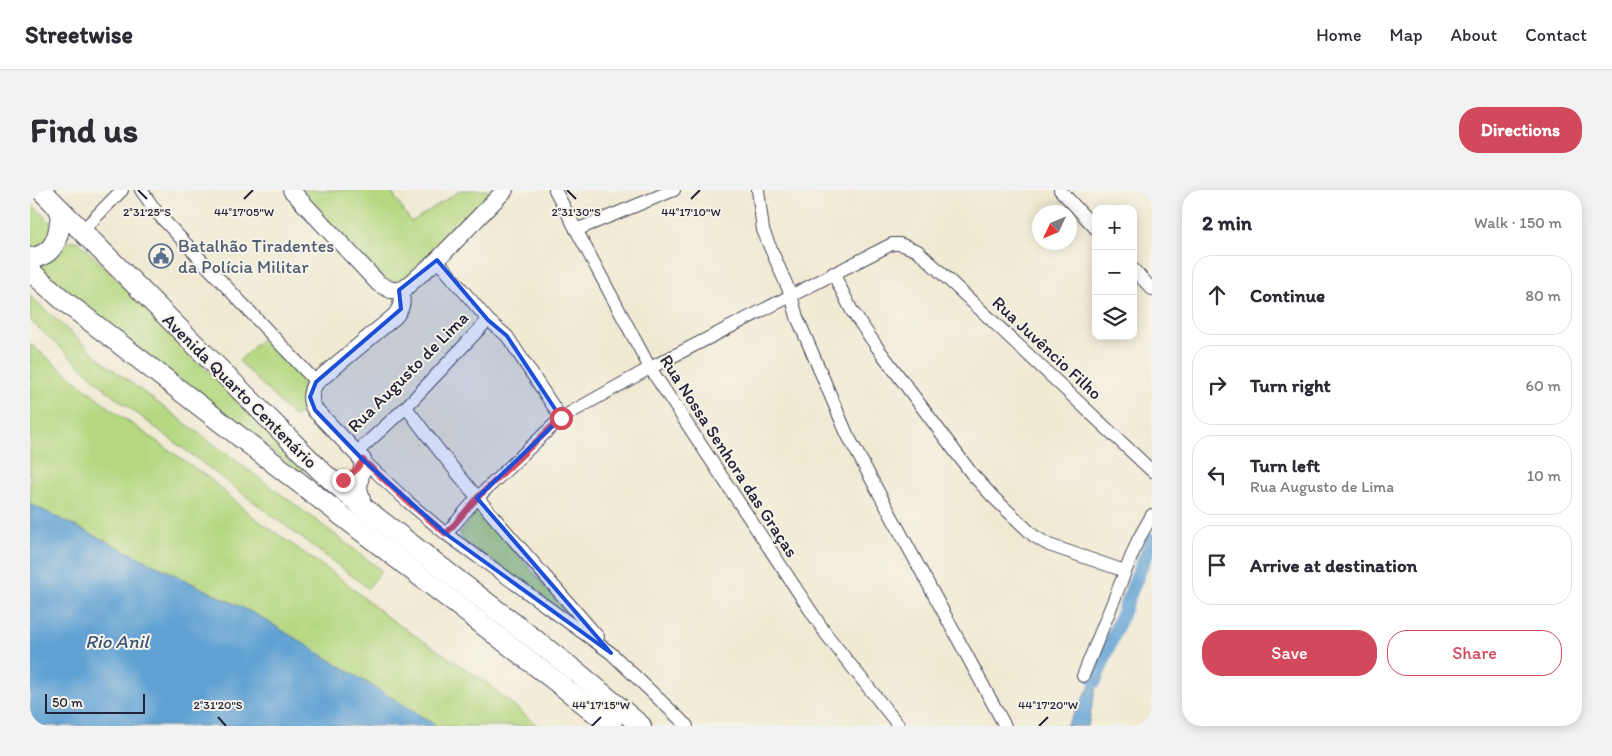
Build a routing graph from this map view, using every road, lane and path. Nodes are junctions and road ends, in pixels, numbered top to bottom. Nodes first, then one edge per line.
1 (41, 190) edge
2 (122, 190) edge
3 (141, 190) edge
4 (291, 190) edge
5 (506, 190) edge
6 (555, 190) edge
7 (674, 190) edge
8 (758, 190) edge
9 (1060, 190) edge
10 (61, 210) junction
11 (1092, 225) edge
12 (79, 229) junction
13 (576, 230) junction
14 (30, 258) edge
15 (437, 260) junction
16 (30, 272) edge
17 (833, 273) junction
18 (1137, 273) edge
19 (1152, 289) edge
20 (399, 290) junction
21 (791, 295) junction
22 (488, 320) junction
23 (650, 368) junction
24 (316, 382) junction
25 (406, 407) junction
26 (561, 418) junction
27 (359, 456) junction
28 (1152, 471) edge
29 (334, 482) junction
30 (477, 498) junction
31 (364, 508) junction
32 (1152, 515) edge
33 (446, 534) junction
34 (1125, 571) junction
35 (611, 653) junction
36 (1083, 676) dead end
37 (612, 726) edge
38 (641, 726) edge
39 (687, 726) edge
40 (899, 726) edge
41 (1005, 726) edge

1 - 10 main road, Avenida Quarto Centenário
2 - 12 street
3 - 24 street
4 - 20 street
5 - 15 street
6 - 13 street, Rua Nossa Senhora das Graças
7 - 13 street
8 - 21 street
9 - 11 street
10 - 12 main road, Avenida Quarto Centenário
10 - 14 main road
12 - 29 main road, Avenida Quarto Centenário
13 - 23 street, Rua Nossa Senhora das Graças
15 - 20 street
15 - 22 street
16 - 37 main road, Avenida Quarto Centenário
17 - 21 street
17 - 28 street, Rua Juvêncio Filho
17 - 34 street
18 - 19 street
20 - 24 street
21 - 23 street
21 - 41 street
22 - 25 street, Rua Augusto de Lima
22 - 26 street
23 - 26 street
23 - 40 street, Rua Nossa Senhora das Graças
24 - 27 street
25 - 27 street, Rua Augusto de Lima
25 - 30 street
26 - 30 street
27 - 29 street, Rua Augusto de Lima
27 - 31 street, Rua Augusto de Lima
27 - 33 street
29 - 31 main road, Avenida Quarto Centenário
30 - 33 street
30 - 35 street
31 - 38 main road, Avenida Quarto Centenário
32 - 34 street
33 - 35 street
34 - 36 street
35 - 39 street

